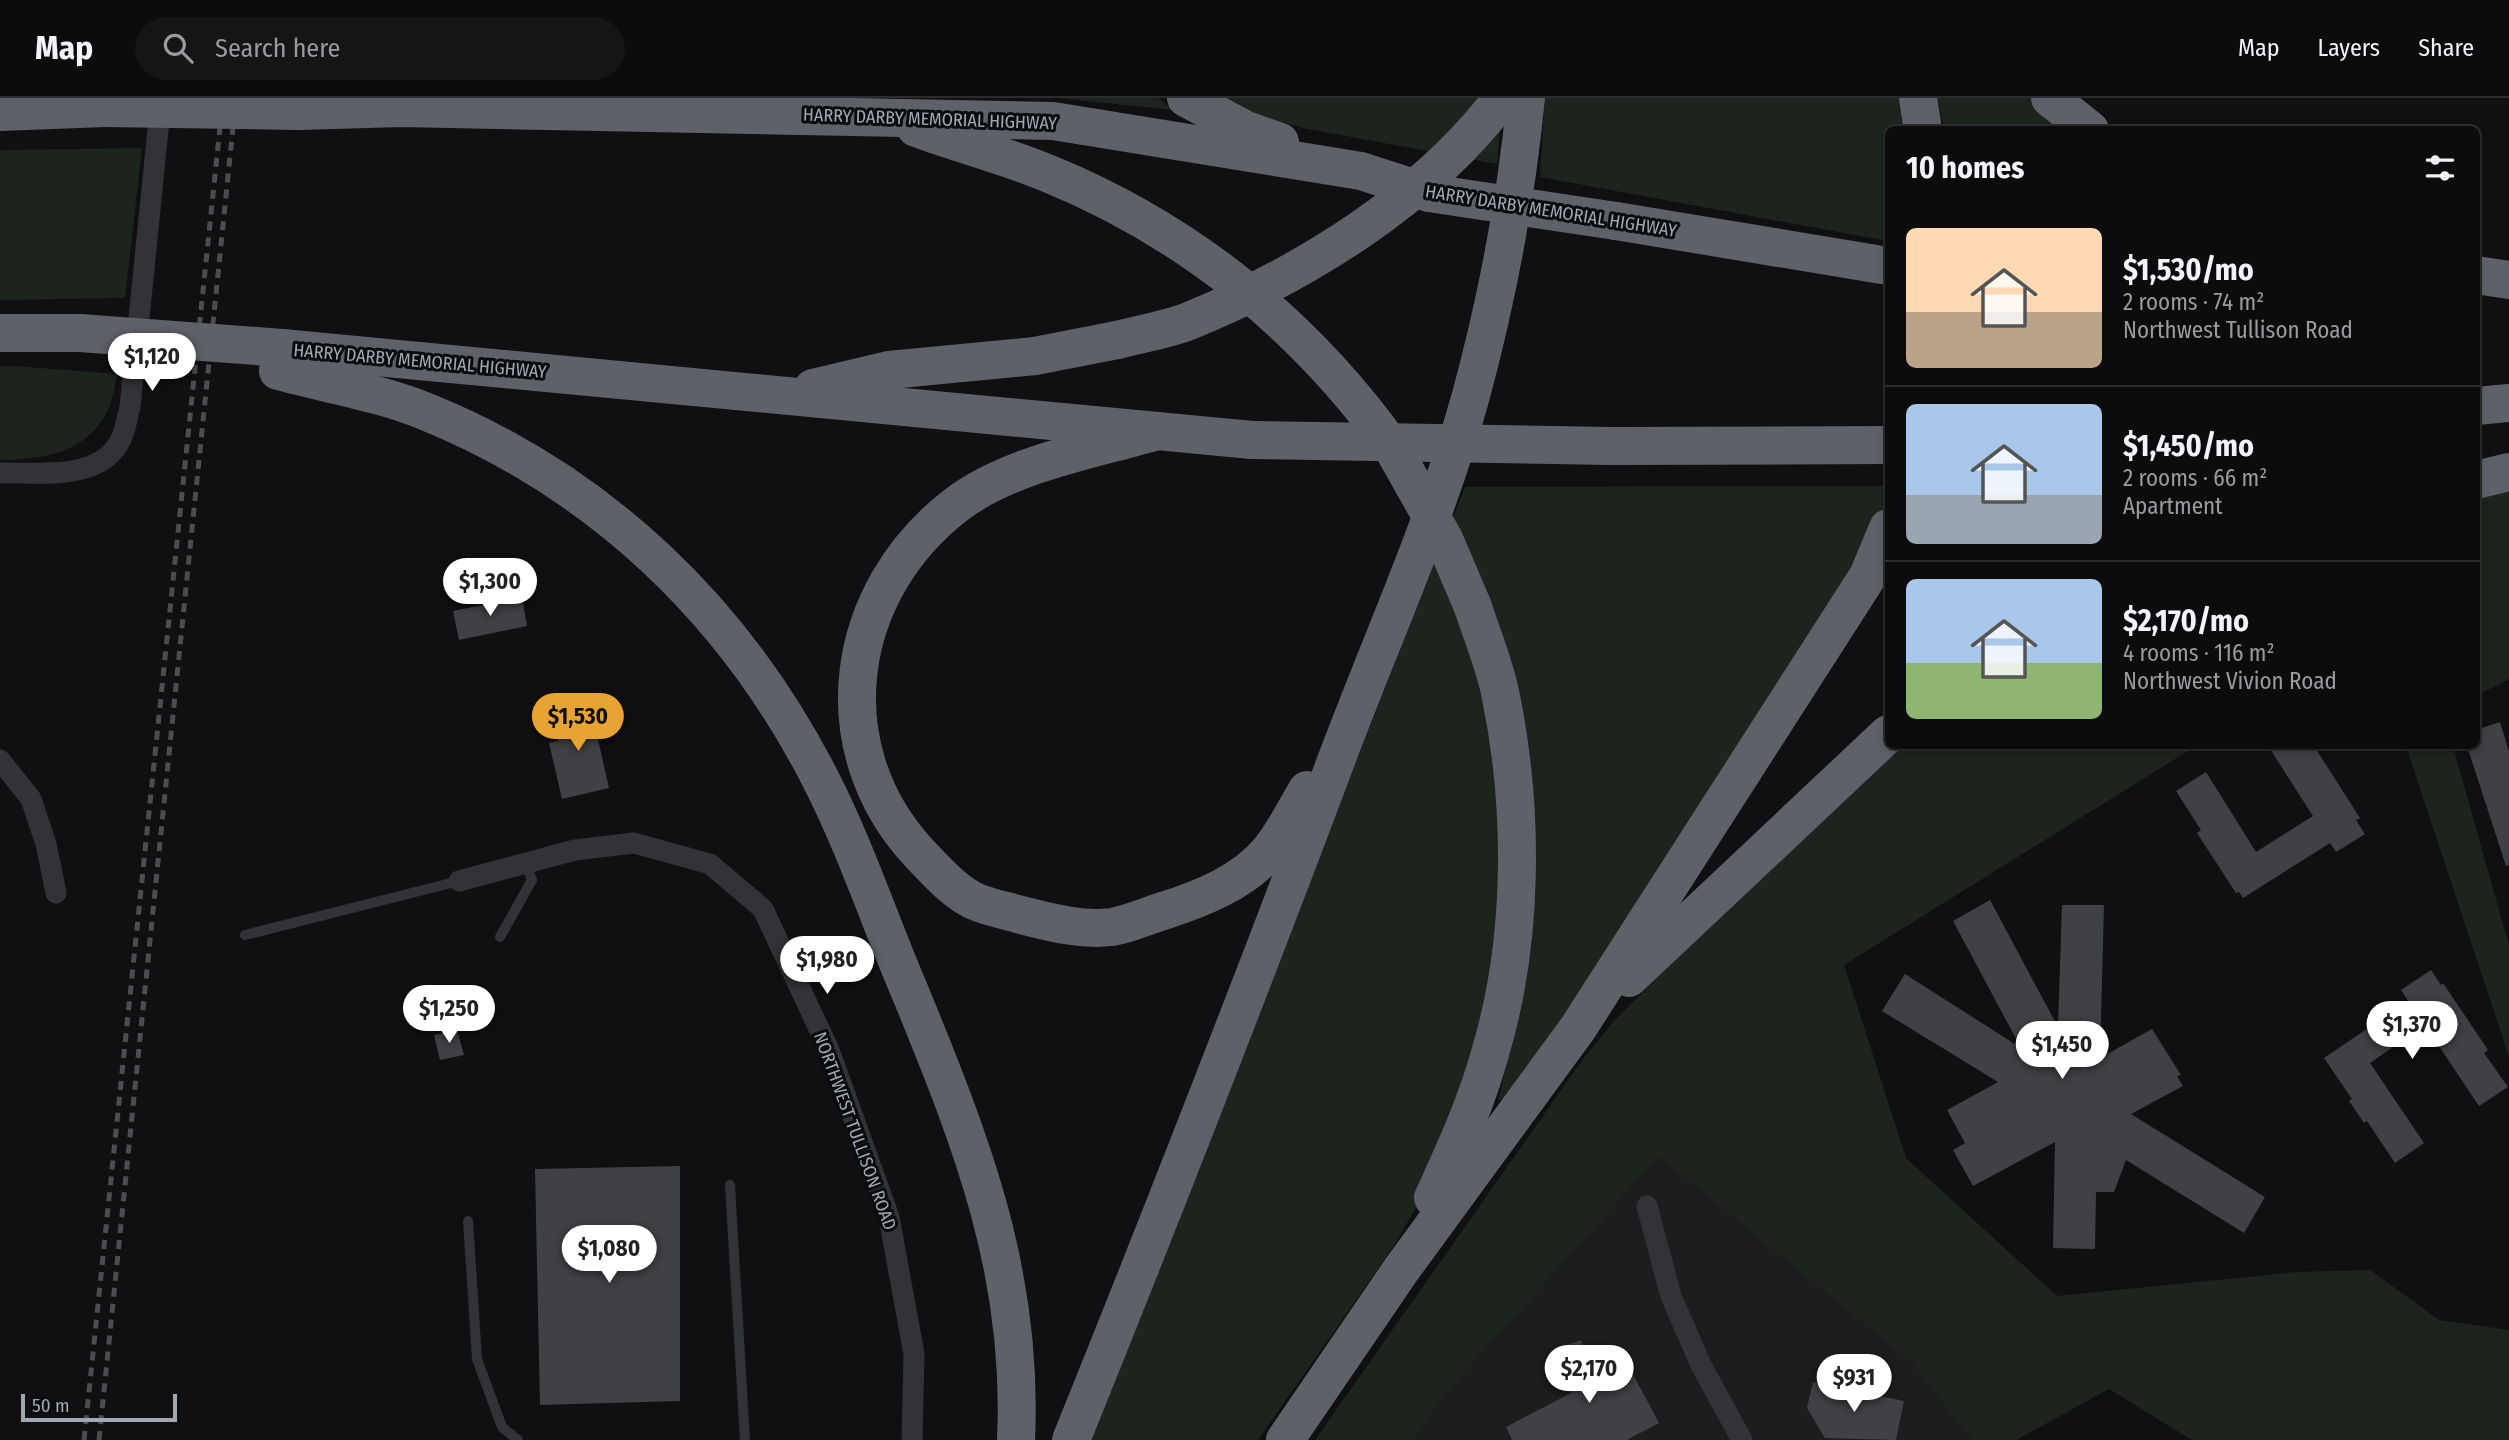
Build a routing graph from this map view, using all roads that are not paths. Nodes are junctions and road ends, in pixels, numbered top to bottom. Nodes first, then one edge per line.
1 (161, 98) edge
2 (445, 98) edge
3 (1186, 98) edge
4 (1502, 98) edge
5 (1526, 98) edge
6 (1918, 98) edge
7 (2050, 98) edge
8 (401, 108) junction
9 (0, 112) edge
10 (888, 117) junction
11 (1922, 126) edge
12 (2085, 126) edge
13 (1361, 171) junction
14 (1885, 266) edge
15 (2480, 276) edge
16 (2509, 280) edge
17 (2509, 294) edge
18 (2480, 295) edge
19 (0, 333) edge
20 (280, 359) junction
21 (780, 395) junction
22 (2509, 403) edge
23 (2480, 406) edge
24 (1157, 431) junction
25 (1885, 445) edge
26 (2509, 472) edge
27 (0, 473) edge
28 (2480, 479) edge
29 (1885, 535) edge
30 (1354, 714) junction
31 (1885, 737) edge
32 (0, 760) edge
33 (526, 864) junction
34 (459, 881) joint
35 (56, 893) dead end
36 (245, 935) dead end
37 (500, 937) dead end
38 (1578, 1028) junction
39 (730, 1185) dead end
40 (1647, 1206) dead end
41 (468, 1221) dead end
42 (1401, 1270) junction
43 (518, 1440) edge
44 (745, 1440) edge
45 (912, 1440) edge
46 (1016, 1440) edge
47 (1071, 1440) edge
48 (1285, 1440) edge
49 (1742, 1440) edge

1 - 27 street
2 - 8 highway
3 - 13 highway
4 - 21 highway, bridge
5 - 30 highway
6 - 11 highway
7 - 12 highway
8 - 9 highway, HARRY DARBY MEMORIAL HIGHWAY, bridge
8 - 10 highway, HARRY DARBY MEMORIAL HIGHWAY
10 - 13 highway, HARRY DARBY MEMORIAL HIGHWAY
10 - 42 highway, bridge
13 - 14 highway, HARRY DARBY MEMORIAL HIGHWAY, bridge
15 - 16 highway
17 - 18 highway
19 - 20 highway, HARRY DARBY MEMORIAL HIGHWAY, bridge
20 - 21 highway, HARRY DARBY MEMORIAL HIGHWAY
20 - 46 highway
21 - 24 highway, HARRY DARBY MEMORIAL HIGHWAY
22 - 23 highway
24 - 25 highway, HARRY DARBY MEMORIAL HIGHWAY, bridge
24 - 30 highway
26 - 28 highway
29 - 38 highway
30 - 47 highway
31 - 38 highway
32 - 35 street
33 - 34 street, NORTHWEST TULLISON ROAD
33 - 37 lane
33 - 45 street, NORTHWEST TULLISON ROAD
34 - 36 lane
38 - 42 highway
39 - 44 lane
40 - 49 street
41 - 43 lane
42 - 48 highway

